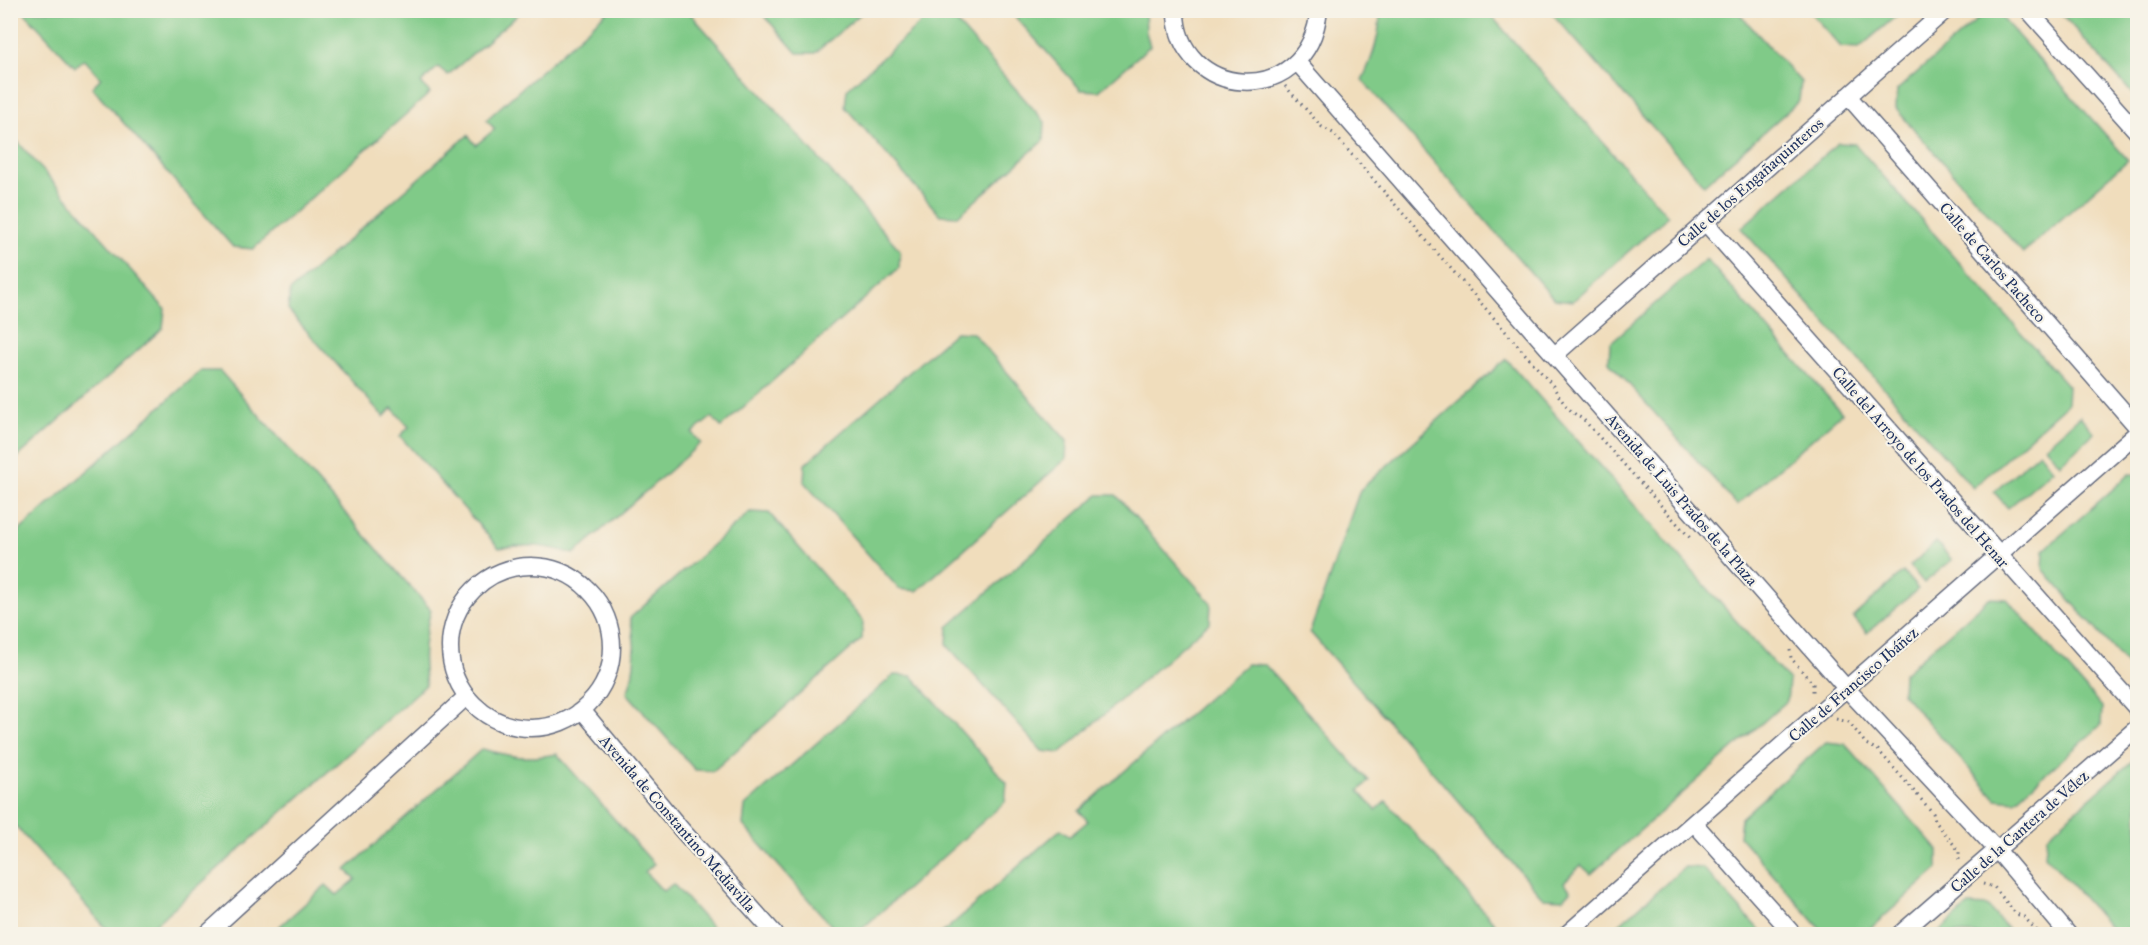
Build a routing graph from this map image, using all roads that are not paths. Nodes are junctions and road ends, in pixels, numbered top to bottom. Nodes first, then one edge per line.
1 (1176, 10) edge
2 (1319, 10) edge
3 (1946, 10) edge
4 (2028, 10) edge
5 (1297, 62) junction
6 (1848, 96) junction
7 (2138, 133) edge
8 (1705, 222) junction
9 (1556, 354) junction
10 (2138, 430) edge
11 (1999, 555) junction
12 (1847, 689) junction
13 (466, 697) junction
14 (582, 710) junction
15 (2138, 711) edge
16 (2138, 727) edge
17 (1694, 823) junction
18 (1996, 850) junction
19 (207, 934) edge
20 (775, 934) edge
21 (1567, 934) edge
22 (1793, 934) edge
23 (1900, 934) edge
24 (2068, 934) edge

1 - 5 street
2 - 5 street
3 - 6 street, Calle de los Engañaquinteros
4 - 7 street
5 - 9 street, Avenida de Luis Prados de la Plaza
6 - 8 street, Calle de los Engañaquinteros
6 - 10 street, Calle de Carlos Pacheco
8 - 9 street, Calle de los Engañaquinteros
8 - 11 street, Calle del Arroyo de los Prados del Henar
9 - 12 street, Avenida de Luis Prados de la Plaza
10 - 11 street, Calle de Francisco Ibáñez
11 - 12 street, Calle de Francisco Ibáñez
11 - 15 street, Calle del Arroyo de los Prados del Henar
12 - 17 street, Calle de Francisco Ibáñez
12 - 18 street, Avenida de Luis Prados de la Plaza
13 - 14 street
13 - 14 street
13 - 19 street
14 - 20 street, Avenida de Constantino Mediavilla
16 - 18 street, Calle de la Cantera de Vélez
17 - 21 street, Calle de Francisco Ibáñez
17 - 22 street
18 - 23 street, Calle de la Cantera de Vélez
18 - 24 street, Avenida de Luis Prados de la Plaza

